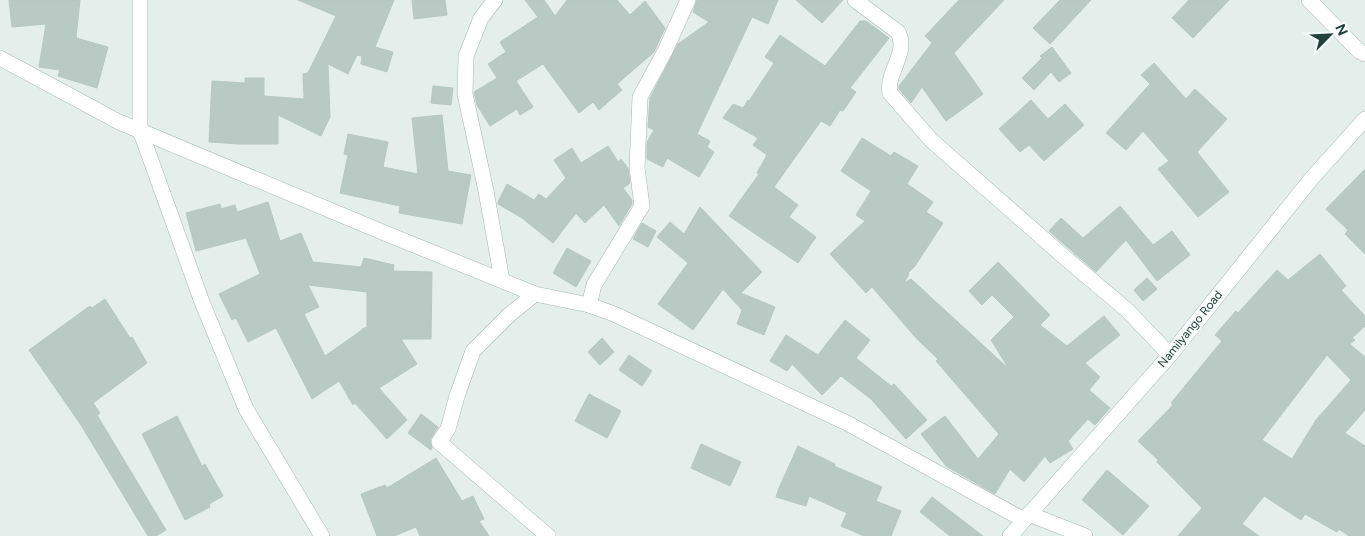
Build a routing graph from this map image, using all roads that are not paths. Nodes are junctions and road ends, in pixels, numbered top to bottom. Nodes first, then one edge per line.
1 (140, 0) edge
2 (495, 0) edge
3 (688, 0) edge
4 (855, 0) edge
5 (1309, 0) edge
6 (1365, 54) edge
7 (0, 58) edge
8 (1365, 119) edge
9 (140, 130) junction
10 (502, 280) junction
11 (535, 294) junction
12 (589, 305) junction
13 (1170, 355) junction
14 (1026, 517) junction
15 (322, 536) edge
16 (548, 536) edge
17 (1010, 536) edge
18 (1085, 536) edge

1 - 9 street
2 - 10 street
3 - 12 street
4 - 13 street
5 - 6 street
7 - 9 street
8 - 13 street, Namilyango Road
9 - 10 street
9 - 15 street
10 - 11 street
11 - 12 street
11 - 16 street
12 - 14 street
13 - 14 street, Namilyango Road
14 - 17 street, Namilyango Road
14 - 18 street

